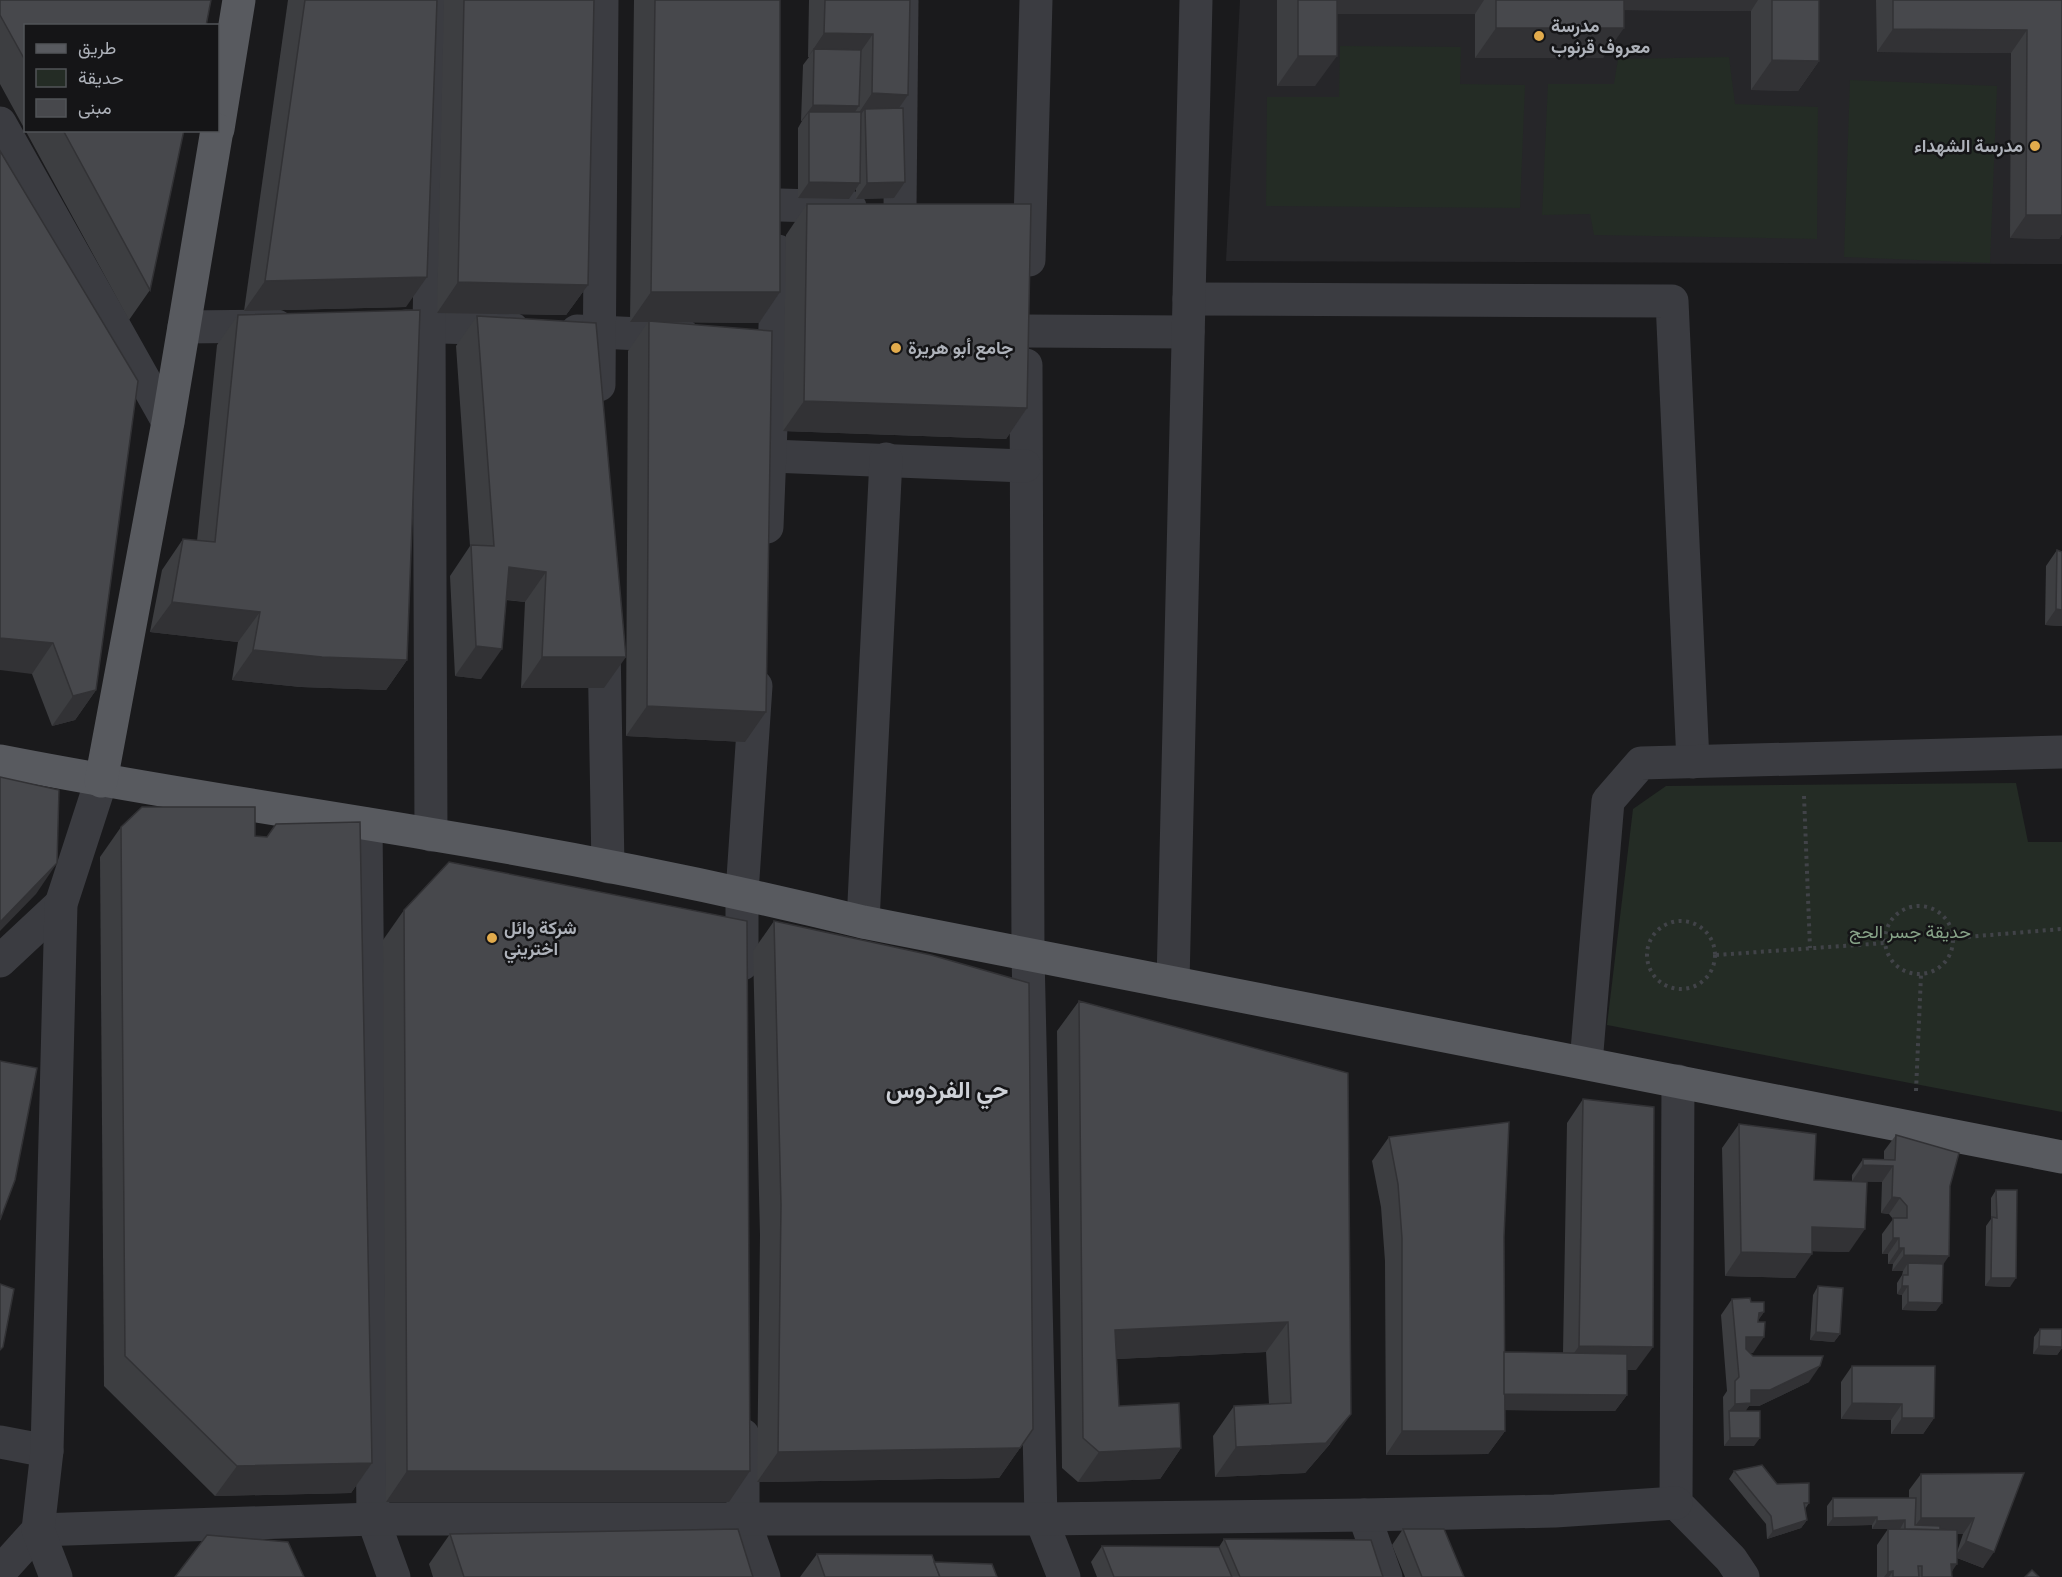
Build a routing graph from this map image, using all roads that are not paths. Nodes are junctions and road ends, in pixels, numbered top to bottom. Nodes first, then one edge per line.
1 (239, 0) edge
2 (435, 0) edge
3 (602, 0) edge
4 (902, 0) edge
5 (1036, 0) edge
6 (1196, 0) edge
7 (219, 118) edge
8 (0, 123) edge
9 (217, 132) edge
10 (780, 171) edge
11 (780, 205) junction
12 (1031, 206) junction
13 (995, 207) edge
14 (900, 208) junction
15 (936, 208) edge
16 (1189, 299) junction
17 (312, 326) edge
18 (371, 326) edge
19 (429, 326) junction
20 (184, 327) junction
21 (1026, 331) junction
22 (598, 332) junction
23 (1188, 332) junction
24 (776, 340) junction
25 (599, 415) edge
26 (168, 422) junction
27 (771, 456) junction
28 (886, 459) junction
29 (1025, 466) junction
30 (764, 562) edge
31 (603, 616) edge
32 (758, 657) edge
33 (2062, 752) edge
34 (0, 761) edge
35 (1693, 762) junction
36 (101, 781) junction
37 (366, 824) junction
38 (431, 835) junction
39 (608, 867) junction
40 (742, 893) junction
41 (61, 904) junction
42 (863, 922) junction
43 (1028, 955) junction
44 (0, 961) edge
45 (1173, 983) junction
46 (742, 999) edge
47 (1586, 1063) junction
48 (1678, 1081) junction
49 (2061, 1156) edge
50 (743, 1399) edge
51 (0, 1442) edge
52 (46, 1451) junction
53 (1676, 1503) junction
54 (1364, 1515) junction
55 (743, 1517) junction
56 (373, 1519) junction
57 (1041, 1519) junction
58 (38, 1530) junction
59 (0, 1572) edge
60 (56, 1577) edge
61 (394, 1577) edge
62 (764, 1577) edge
63 (1064, 1577) edge
64 (1386, 1577) edge
65 (1743, 1577) edge

1 - 7 main road
2 - 19 street
3 - 22 street
4 - 14 street
5 - 12 street
6 - 16 street
8 - 26 street
9 - 20 main road
10 - 11 street
11 - 14 street
11 - 24 street
12 - 13 street
12 - 21 street
14 - 15 street
16 - 23 street
16 - 35 street
17 - 20 street
18 - 19 street
19 - 22 street
19 - 38 street
20 - 26 main road
21 - 23 street
21 - 29 street
22 - 24 street
22 - 25 street
23 - 45 street
24 - 27 street
26 - 36 main road
27 - 28 street
27 - 30 street
28 - 29 street
28 - 42 street
29 - 43 street
31 - 39 street
32 - 40 street
33 - 35 street
34 - 36 main road
35 - 47 street
36 - 37 main road
36 - 41 street
37 - 38 main road
37 - 56 street
38 - 39 main road
39 - 40 main road
40 - 42 main road
40 - 46 street
41 - 44 street
41 - 52 street
42 - 43 main road
43 - 45 main road
43 - 57 street
45 - 47 main road
47 - 48 main road
48 - 49 main road
48 - 53 street
50 - 55 street
51 - 52 street
52 - 58 street
53 - 54 street
53 - 65 street
54 - 57 street
54 - 64 street
55 - 56 street
55 - 57 street
55 - 62 street
56 - 58 street
56 - 61 street
57 - 63 street
58 - 59 street
58 - 60 street

